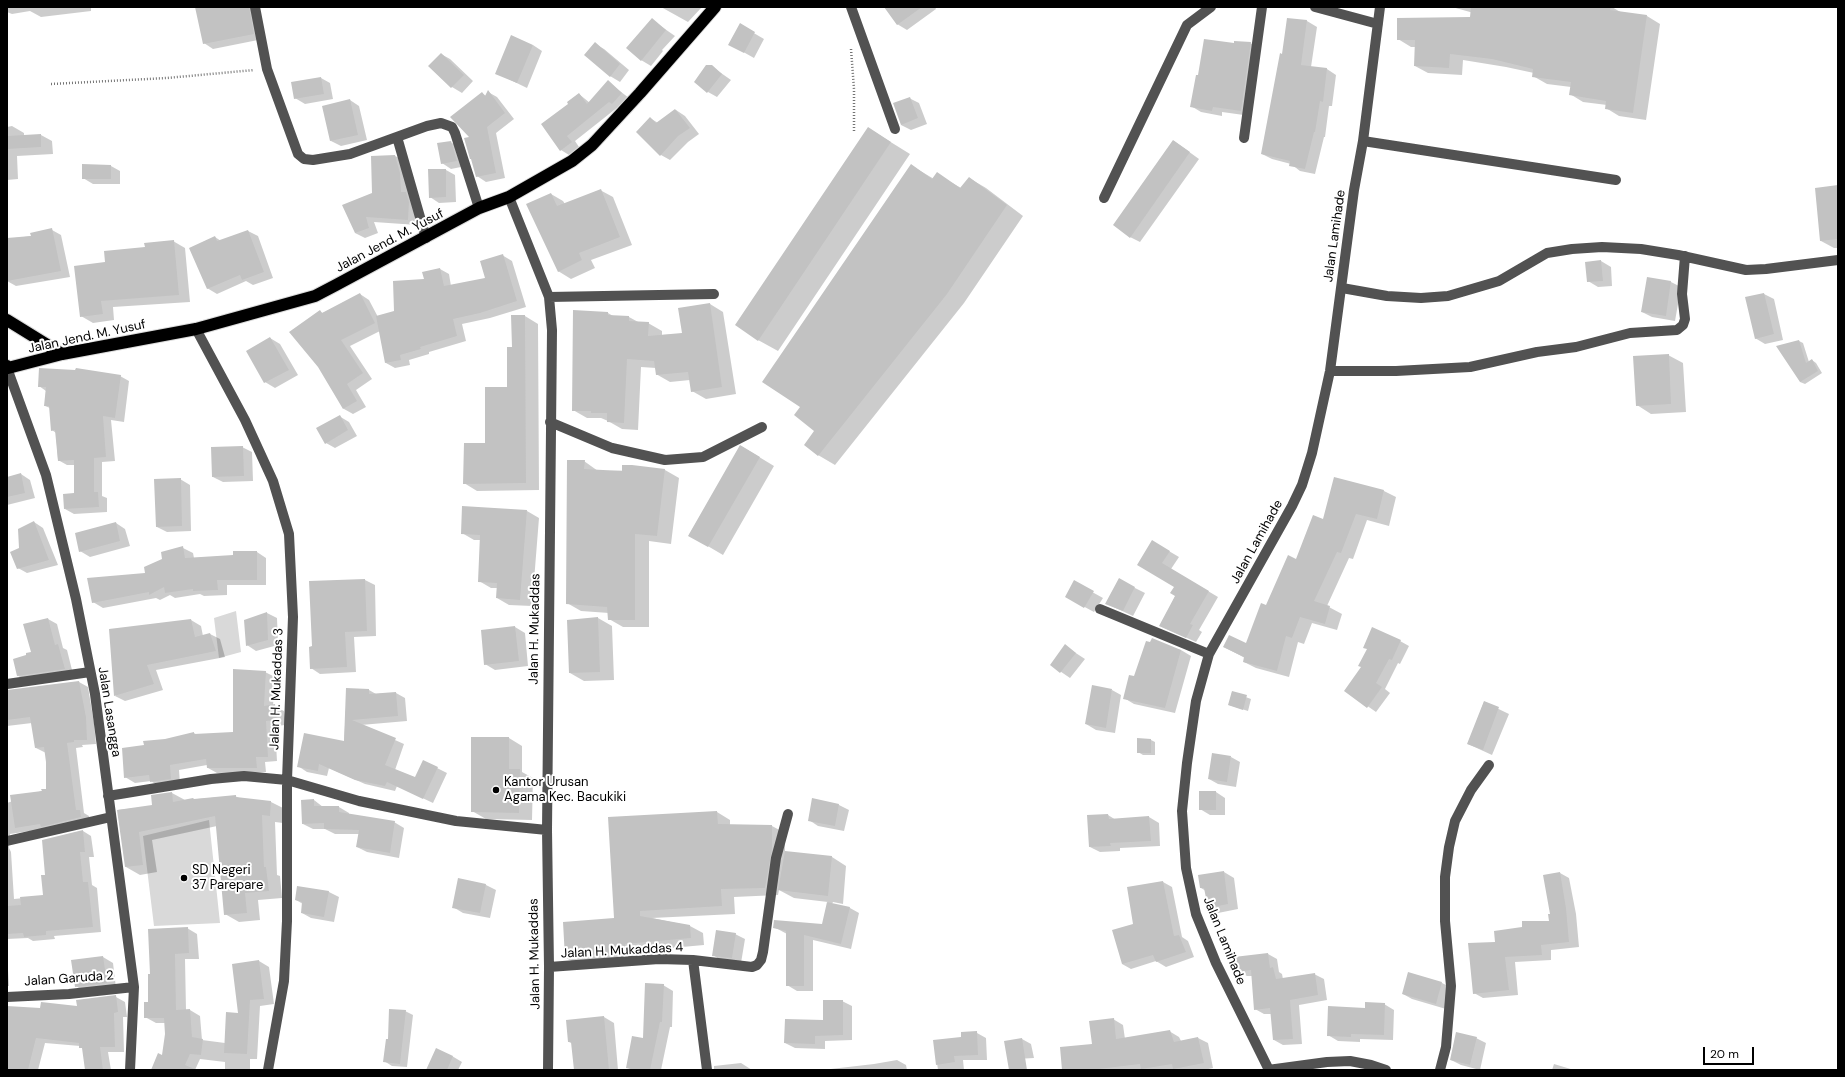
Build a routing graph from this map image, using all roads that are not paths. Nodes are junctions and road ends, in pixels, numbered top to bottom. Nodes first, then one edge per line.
1 (256, 7) edge
2 (715, 7) edge
3 (851, 7) edge
4 (1211, 7) edge
5 (1262, 7) edge
6 (1315, 7) edge
7 (1380, 7) edge
8 (1378, 24) junction
9 (895, 129) dead end
10 (397, 137) junction
11 (1244, 138) dead end
12 (1363, 141) junction
13 (1616, 180) dead end
14 (509, 197) junction
15 (1104, 198) dead end
16 (479, 208) junction
17 (426, 238) junction
18 (1684, 256) junction
19 (1838, 260) edge
20 (1342, 288) junction
21 (714, 294) dead end
22 (549, 297) junction
23 (7, 320) edge
24 (196, 329) junction
25 (62, 354) junction
26 (7, 368) edge
27 (1330, 371) junction
28 (550, 422) junction
29 (762, 427) dead end
30 (1100, 609) dead end
31 (1209, 654) junction
32 (90, 672) junction
33 (7, 684) edge
34 (1489, 765) dead end
35 (287, 780) junction
36 (108, 796) junction
37 (788, 814) dead end
38 (111, 817) junction
39 (547, 830) junction
40 (7, 841) edge
41 (693, 960) junction
42 (549, 967) junction
43 (134, 987) junction
44 (7, 997) edge
45 (130, 1070) edge
46 (268, 1070) edge
47 (548, 1070) edge
48 (707, 1070) edge
49 (1268, 1070) edge
50 (1386, 1070) edge
51 (1440, 1070) edge

1 - 10 street
2 - 14 highway, Jalan Jend. M. Yusuf
3 - 9 street
4 - 15 street
5 - 11 street
6 - 8 street
7 - 8 street, Jalan Lamihade
8 - 12 street, Jalan Lamihade
10 - 16 street
10 - 17 street
12 - 13 street
12 - 20 street, Jalan Lamihade
14 - 16 highway, Jalan Jend. M. Yusuf
14 - 22 street, Jalan H. Mukaddas
16 - 17 highway, Jalan Jend. M. Yusuf
17 - 24 highway, Jalan Jend. M. Yusuf
18 - 19 street
18 - 20 street
18 - 27 street
20 - 27 street, Jalan Lamihade
21 - 22 street
22 - 28 street, Jalan H. Mukaddas
23 - 25 highway
24 - 25 highway, Jalan Jend. M. Yusuf
24 - 35 street, Jalan H. Mukaddas 3
25 - 26 highway, Jalan Jend. M. Yusuf
26 - 32 street, Jalan Lasangga
27 - 31 street, Jalan Lamihade
28 - 29 street
28 - 39 street, Jalan H. Mukaddas
30 - 31 street
31 - 49 street, Jalan Lamihade
32 - 33 street
32 - 36 street, Jalan Lasangga
34 - 51 street
35 - 36 street
35 - 39 street
35 - 46 street, Jalan H. Mukaddas 3
36 - 38 street, Jalan Lasangga
37 - 41 street, Jalan H. Mukaddas 4
38 - 40 street
38 - 43 street, Jalan Lasangga
39 - 42 street, Jalan H. Mukaddas
41 - 42 street, Jalan H. Mukaddas 4
41 - 48 street
42 - 47 street, Jalan H. Mukaddas
43 - 44 street, Jalan Garuda 2
43 - 45 street, Jalan Lasangga
49 - 50 street

